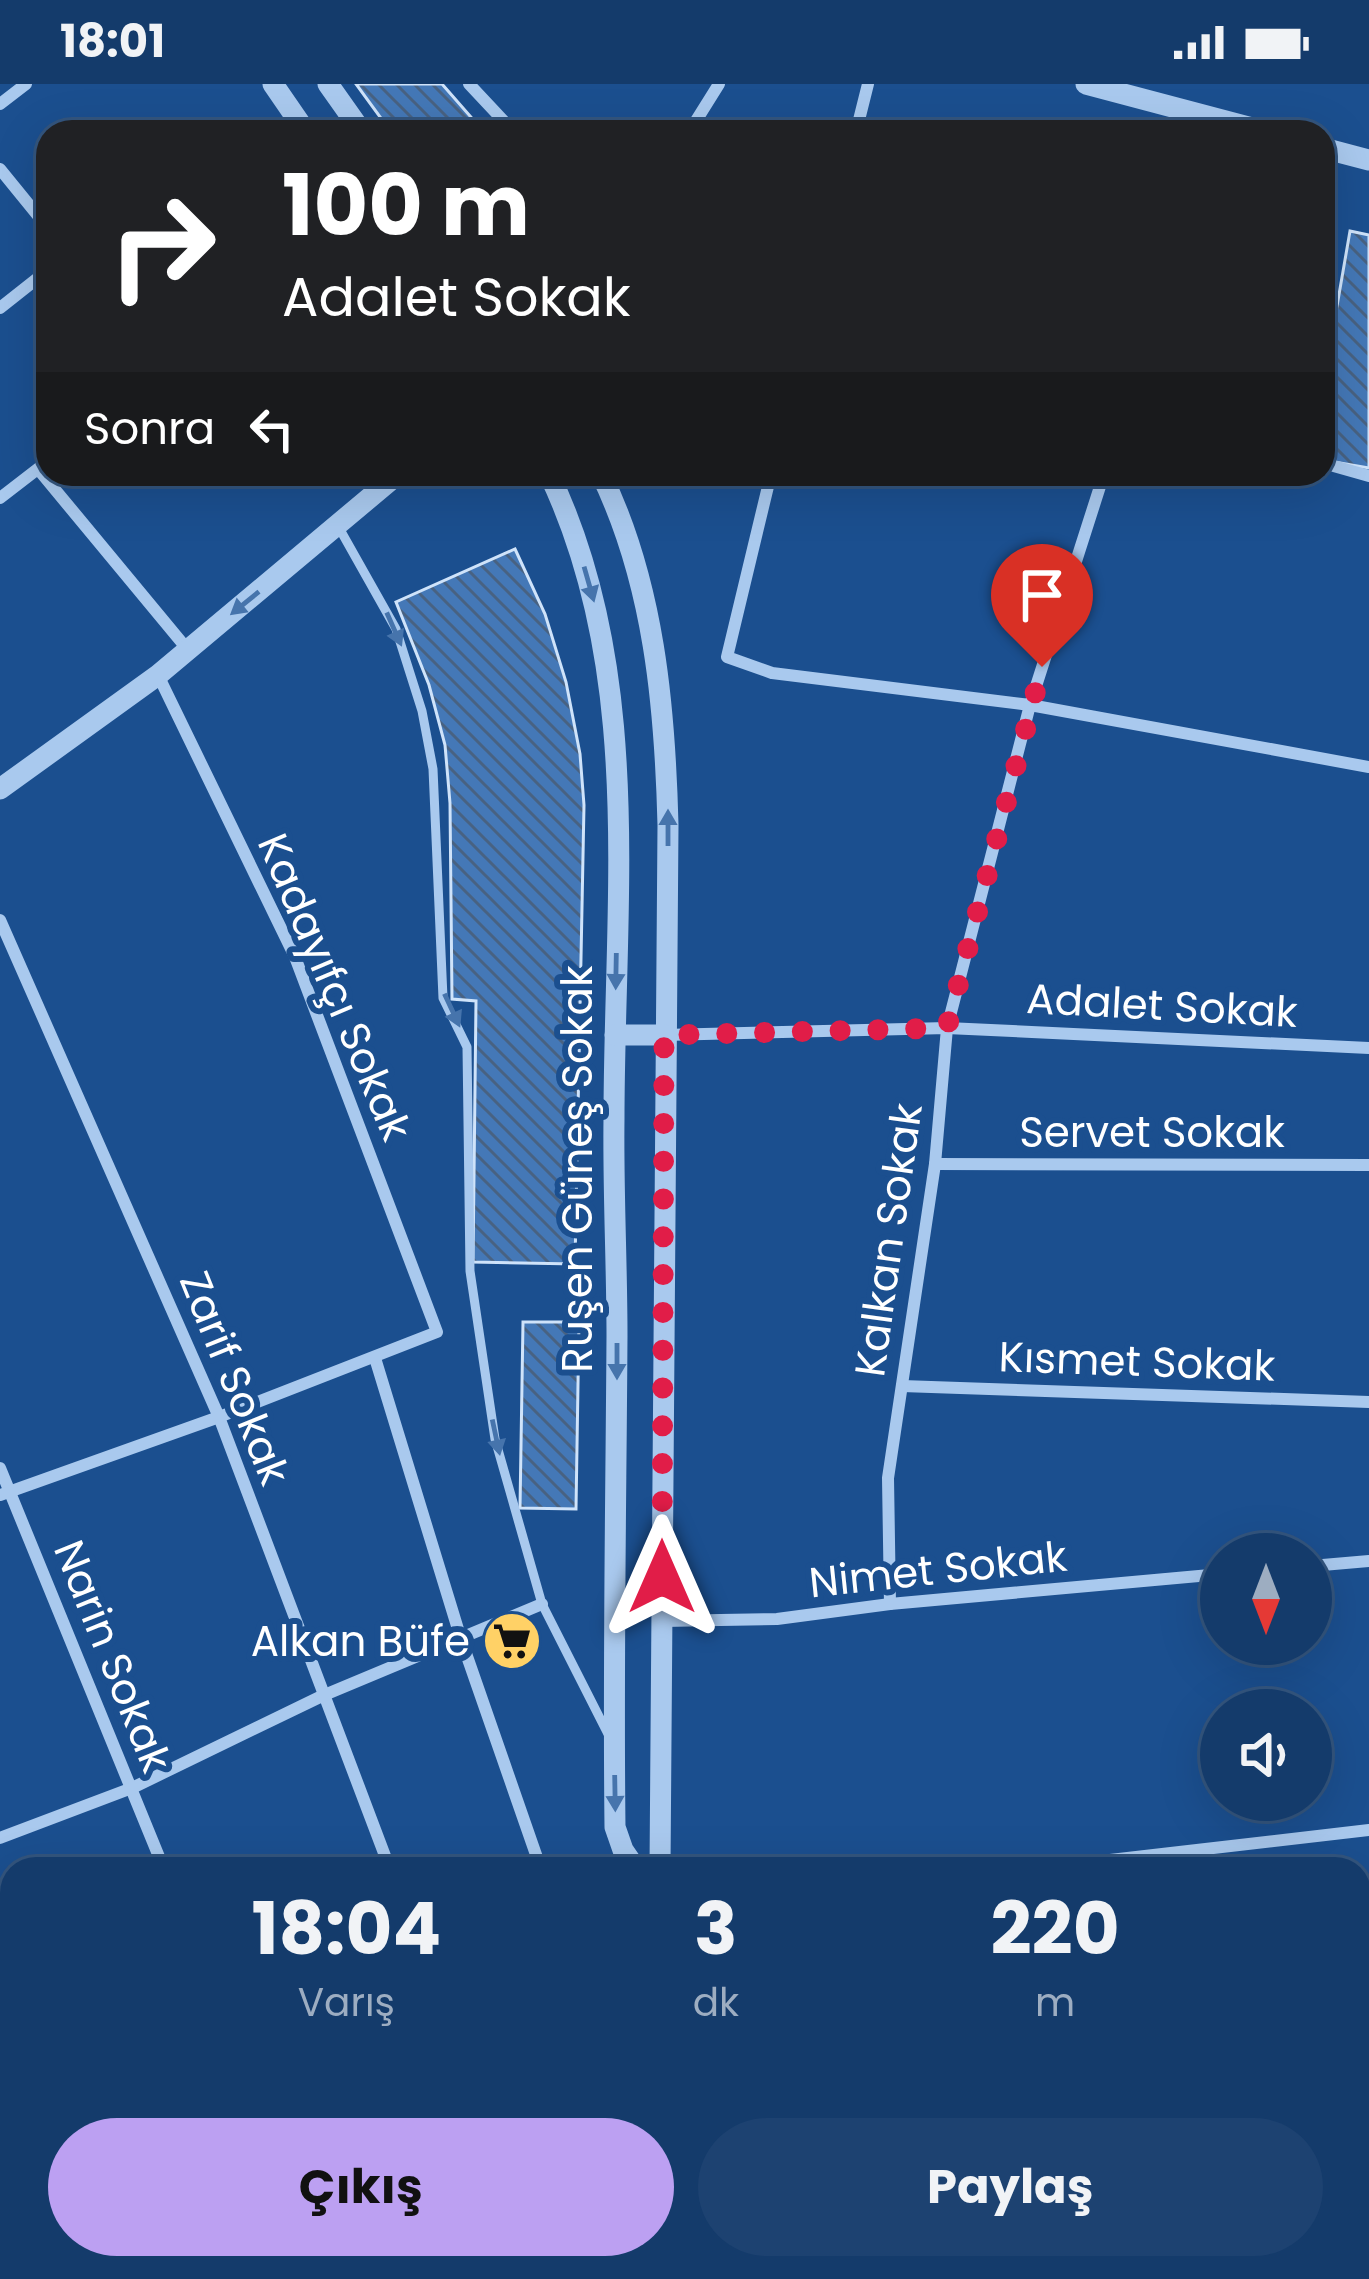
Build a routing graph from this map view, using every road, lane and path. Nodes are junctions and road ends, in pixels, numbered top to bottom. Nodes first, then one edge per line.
1 (26, 84) edge
2 (272, 84) edge
3 (328, 84) edge
4 (469, 84) edge
5 (719, 84) edge
6 (868, 84) edge
7 (1086, 84) edge
8 (0, 104) edge
9 (298, 120) edge
10 (354, 120) edge
11 (503, 120) edge
12 (696, 120) edge
13 (859, 120) edge
14 (1191, 120) edge
15 (1335, 151) edge
16 (1369, 160) edge
17 (0, 169) edge
18 (36, 213) edge
19 (36, 280) edge
20 (0, 308) edge
21 (1335, 466) edge
22 (36, 470) edge
23 (1369, 476) edge
24 (59, 486) edge
25 (384, 486) edge
26 (554, 486) edge
27 (606, 486) edge
28 (768, 486) edge
29 (1100, 486) edge
30 (0, 498) edge
31 (338, 526) junction
32 (188, 650) junction
33 (158, 675) junction
34 (1030, 705) junction
35 (1369, 767) edge
36 (0, 789) edge
37 (0, 920) edge
38 (947, 1028) junction
39 (615, 1035) junction
40 (664, 1035) junction
41 (1369, 1048) edge
42 (934, 1164) junction
43 (1369, 1165) edge
44 (375, 1358) junction
45 (902, 1386) junction
46 (1369, 1402) edge
47 (218, 1417) junction
48 (0, 1468) edge
49 (5, 1493) edge
50 (1369, 1561) edge
51 (1332, 1564) edge
52 (1200, 1576) edge
53 (542, 1604) junction
54 (890, 1604) junction
55 (662, 1621) junction
56 (460, 1639) junction
57 (322, 1696) junction
58 (614, 1746) junction
59 (132, 1788) junction
60 (1369, 1830) edge
61 (0, 1838) edge
62 (159, 1857) edge
63 (385, 1857) edge
64 (537, 1857) edge
65 (627, 1857) edge
66 (660, 1857) edge
67 (1136, 1857) edge

1 - 8 street
2 - 9 street
3 - 10 street
4 - 11 street
5 - 12 street
6 - 13 street
7 - 14 street
15 - 16 street
17 - 18 street
19 - 20 street
21 - 23 street
22 - 30 street
24 - 32 street
25 - 31 street
26 -> 39 street, Ruşen Güneş Sokak
40 -> 27 street, Ruşen Güneş Sokak
28 - 34 street
29 - 34 street, Kalkan Sokak
31 -> 32 street
31 -> 53 lane
32 - 33 street
33 - 36 street
33 - 44 street, Kadayıfçı Sokak
34 - 35 street
34 - 38 street, Kalkan Sokak
37 - 47 street, Zarif Sokak
38 - 40 street, Adalet Sokak
38 - 41 street, Adalet Sokak
38 - 42 street, Kalkan Sokak
39 - 40 street
39 -> 58 street, Ruşen Güneş Sokak
40 - 55 street, Ruşen Güneş Sokak
42 - 43 street, Servet Sokak
42 - 45 street, Kalkan Sokak
44 - 47 street
44 - 56 street
45 - 46 street, Kısmet Sokak
45 - 54 street, Kalkan Sokak
47 - 49 street
47 - 57 street, Zarif Sokak
48 - 49 street, Narin Sokak
49 - 59 street, Narin Sokak
50 - 51 street
52 - 54 street, Nimet Sokak
53 - 56 street
53 - 58 lane
54 - 55 street, Nimet Sokak
55 - 66 street, Ruşen Güneş Sokak
56 - 57 street
56 - 64 street
57 - 59 street
57 - 63 street, Zarif Sokak
58 -> 65 street, Ruşen Güneş Sokak
59 - 61 street
59 - 62 street, Narin Sokak
60 - 67 street

